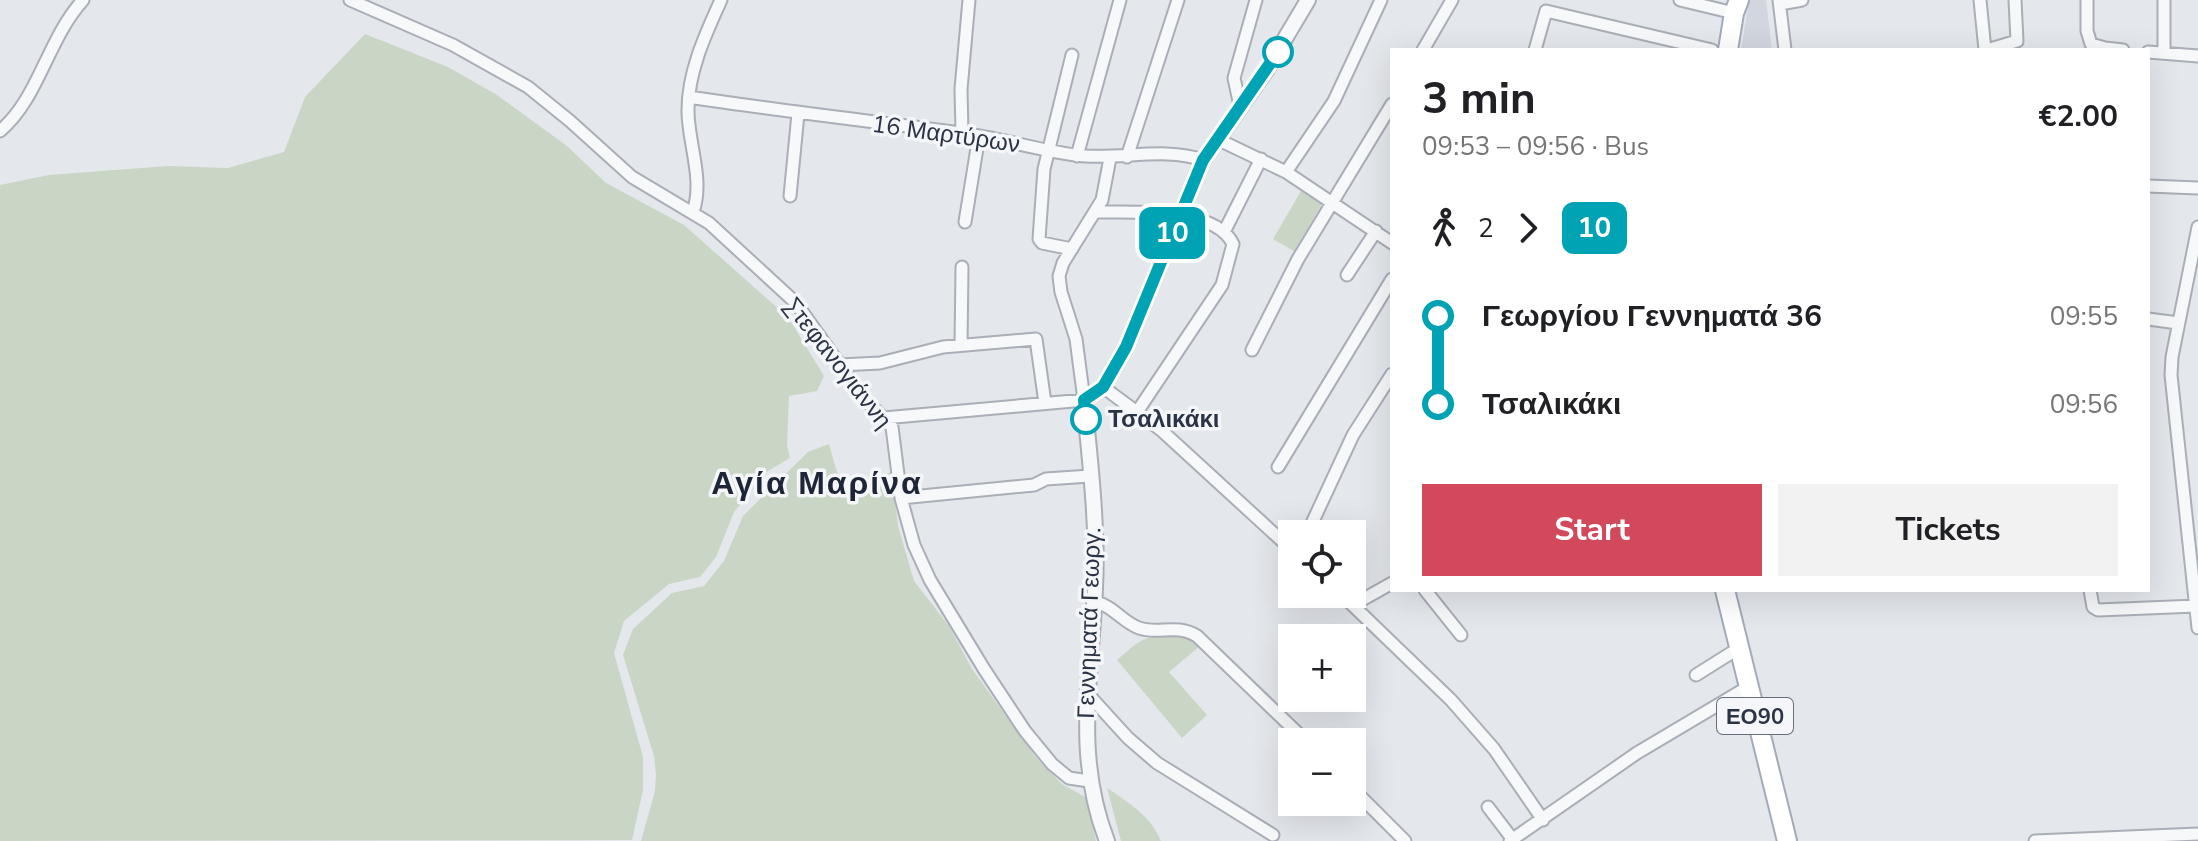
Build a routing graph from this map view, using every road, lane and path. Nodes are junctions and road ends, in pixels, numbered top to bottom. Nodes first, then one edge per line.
1 (83, 0) edge
2 (350, 0) edge
3 (721, 0) edge
4 (969, 0) edge
5 (1120, 0) edge
6 (1178, 0) edge
7 (1256, 0) edge
8 (1308, 0) edge
9 (1381, 0) edge
10 (1452, 0) edge
11 (1680, 0) edge
12 (1802, 0) edge
13 (1980, 0) edge
14 (2015, 0) edge
15 (2087, 0) edge
16 (2164, 0) edge
17 (1780, 2) edge
18 (366, 4) edge
19 (1547, 5) edge
20 (1737, 6) edge
21 (1424, 48) edge
22 (1536, 48) edge
23 (1705, 48) edge
24 (1728, 48) edge
25 (1785, 48) edge
26 (1986, 48) edge
27 (1993, 48) edge
28 (2105, 48) edge
29 (2150, 52) edge
30 (2164, 53) junction
31 (1072, 55) dead end
32 (2198, 56) edge
33 (689, 97) junction
34 (1240, 106) junction
35 (1390, 107) edge
36 (798, 114) junction
37 (0, 131) edge
38 (962, 133) junction
39 (979, 136) junction
40 (1217, 139) junction
41 (1048, 151) junction
42 (1077, 156) junction
43 (1127, 157) junction
44 (1110, 158) junction
45 (1261, 159) junction
46 (1203, 160) junction
47 (1286, 172) junction
48 (2150, 186) edge
49 (2198, 188) edge
50 (790, 196) dead end
51 (1334, 202) junction
52 (693, 212) junction
53 (1096, 212) junction
54 (1179, 215) junction
55 (965, 222) dead end
56 (2198, 227) edge
57 (1376, 231) junction
58 (1227, 236) junction
59 (1390, 242) edge
60 (1072, 249) junction
61 (962, 267) dead end
62 (2194, 271) edge
63 (1347, 275) dead end
64 (1390, 282) edge
65 (2150, 319) edge
66 (2178, 323) junction
67 (961, 345) junction
68 (1252, 350) dead end
69 (840, 365) junction
70 (1390, 377) edge
71 (1103, 387) junction
72 (1084, 400) junction
73 (1045, 403) junction
74 (1137, 412) junction
75 (884, 418) junction
76 (1278, 467) dead end
77 (1090, 476) junction
78 (901, 498) junction
79 (1314, 520) edge
80 (1278, 537) edge
81 (1390, 584) edge
82 (1431, 592) edge
83 (1725, 592) edge
84 (2090, 592) edge
85 (1366, 598) edge
86 (1094, 602) junction
87 (2196, 606) edge
88 (1356, 608) edge
89 (2198, 628) edge
90 (1461, 635) dead end
91 (1739, 648) junction
92 (1696, 675) dead end
93 (1748, 687) junction
94 (1087, 693) junction
95 (1292, 728) edge
96 (1089, 781) junction
97 (1366, 802) edge
98 (1488, 807) dead end
99 (1543, 820) junction
100 (2198, 834) edge
101 (1273, 835) dead end
102 (2101, 839) edge
103 (1512, 840) edge
104 (1107, 841) edge
105 (1405, 841) edge
106 (1787, 841) edge
107 (2035, 841) edge

1 - 37 street
2 - 18 street, Στεφανογιάννη
3 - 33 street
4 - 38 street
5 - 42 street
6 - 43 street
7 - 34 street
8 - 34 street
9 - 47 street
10 - 21 street
11 - 20 street
12 - 17 street
13 - 26 street
14 - 27 street
15 - 28 street
16 - 30 street
17 - 25 street
18 - 52 street, Στεφανογιάννη
19 - 22 street
19 - 23 street
20 - 24 main road
29 - 30 street
30 - 32 street
31 - 41 street
33 - 36 street, 16 Μαρτύρων
33 - 52 street
34 - 40 street
35 - 51 street
36 - 38 street, 16 Μαρτύρων
36 - 50 street
38 - 39 street, 16 Μαρτύρων
39 - 41 street, 16 Μαρτύρων
39 - 55 street
40 - 45 street
40 - 46 street
41 - 42 street, 16 Μαρτύρων
41 - 60 street
42 - 44 street, 16 Μαρτύρων
43 - 44 street, 16 Μαρτύρων
43 - 46 street, 16 Μαρτύρων
44 - 53 street
45 - 47 street
45 - 58 street
46 - 54 street
47 - 51 street
48 - 49 street
51 - 57 street
51 - 68 street
52 - 69 street, Στεφανογιάννη
53 - 54 street
53 - 60 street
54 - 58 street
54 - 71 street
56 - 62 street
57 - 59 street
57 - 63 street
58 - 74 street
60 - 72 street
61 - 67 street
62 - 66 street
64 - 76 street
65 - 66 street
66 - 87 street
67 - 69 street
67 - 73 street
69 - 75 street, Στεφανογιάννη
70 - 79 street
71 - 72 street
71 - 74 street
72 - 73 street
72 - 77 street, Γεννηματά Γεωργ.
73 - 75 street
74 - 80 street
75 - 78 street, Στεφανογιάννη
77 - 78 street
77 - 86 street, Γεννηματά Γεωργ.
78 - 96 street, Στεφανογιάννη
81 - 85 street
82 - 90 street
83 - 91 main road, ΕΟ90
84 - 87 street
86 - 94 street, Γεννηματά Γεωργ.
86 - 95 street
87 - 89 street
88 - 99 street
91 - 92 street
91 - 93 main road, ΕΟ90
93 - 99 street
93 - 106 main road, ΕΟ90
94 - 96 street, Γεννηματά Γεωργ.
94 - 101 street
96 - 104 street
97 - 105 street
98 - 103 street
99 - 103 street
100 - 102 street
102 - 107 street

